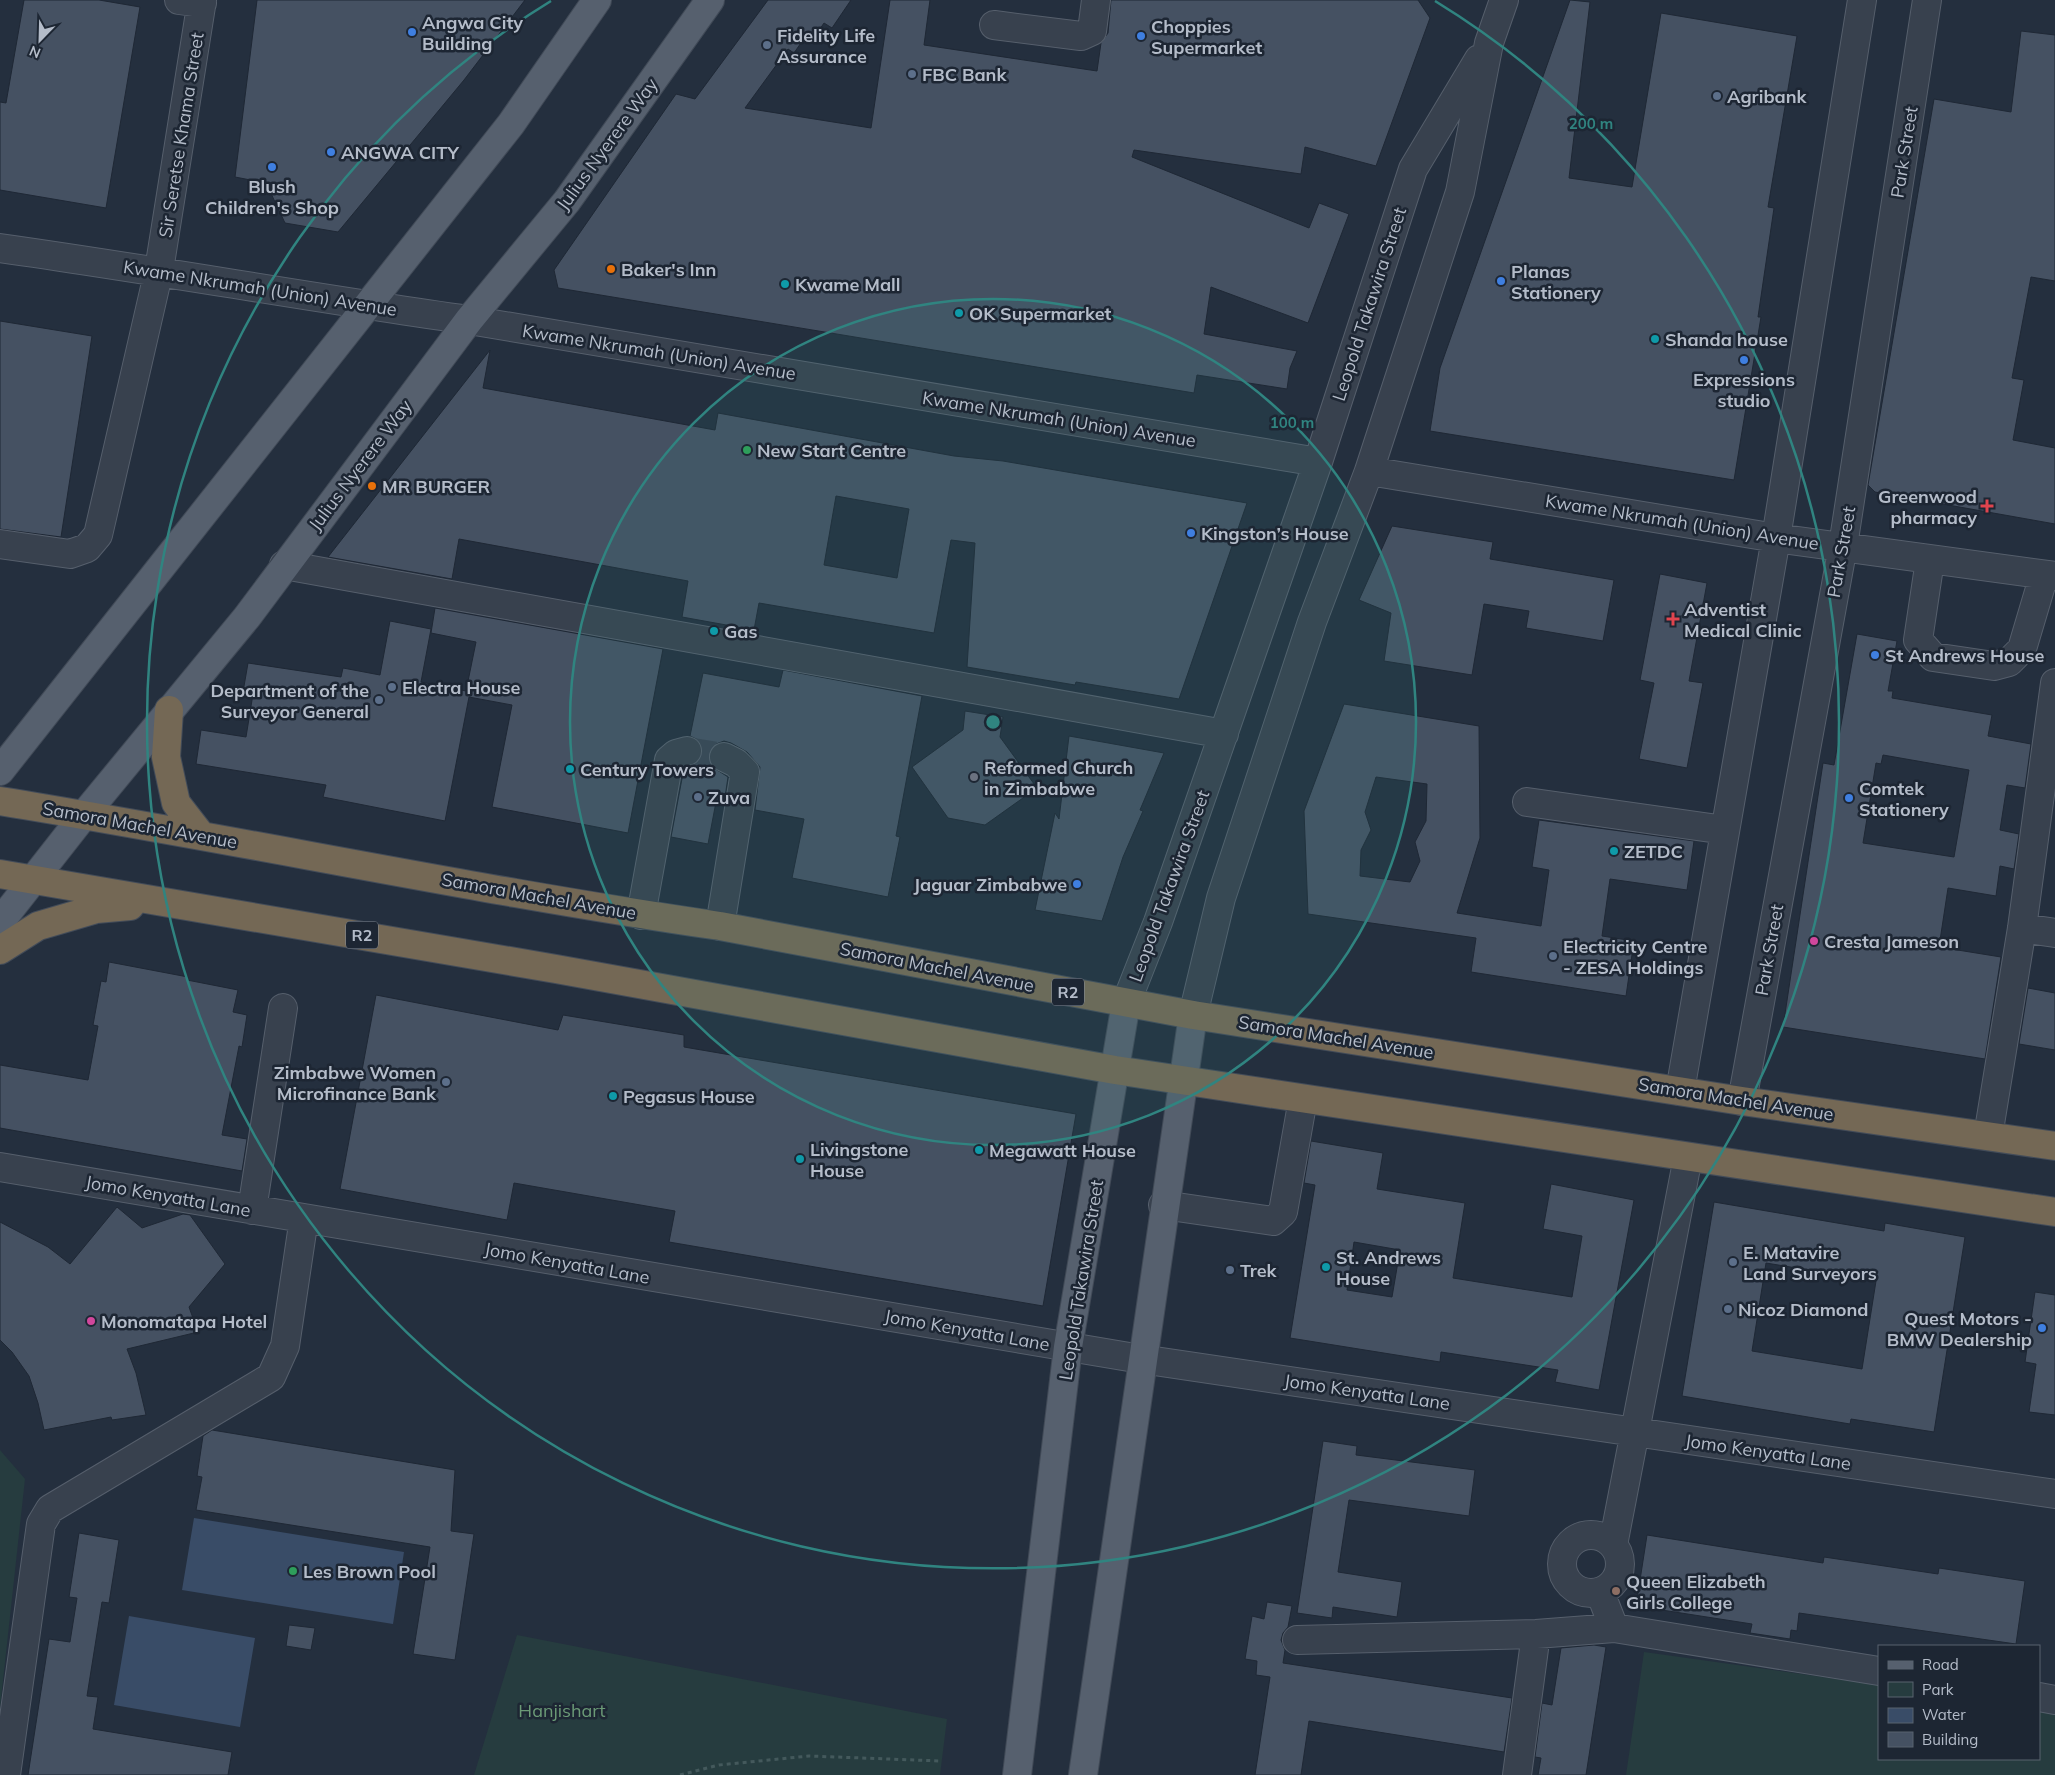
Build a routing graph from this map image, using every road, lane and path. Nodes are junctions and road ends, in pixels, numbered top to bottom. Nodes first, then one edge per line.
1 (597, 0) edge
2 (710, 0) edge
3 (1096, 0) edge
4 (1504, 0) edge
5 (1862, 0) edge
6 (1927, 0) edge
7 (194, 1) edge
8 (994, 25) dead end
9 (1489, 43) junction
10 (0, 248) edge
11 (159, 270) junction
12 (365, 306) junction
13 (469, 320) junction
14 (1318, 462) junction
15 (1369, 471) junction
16 (1776, 538) junction
17 (0, 544) edge
18 (1843, 546) junction
19 (1930, 560) junction
20 (284, 565) junction
21 (2049, 576) edge
22 (2055, 683) edge
23 (169, 710) junction
24 (1224, 734) junction
25 (687, 752) tunnel mouth
26 (724, 758) tunnel mouth
27 (0, 771) edge
28 (0, 801) edge
29 (1527, 802) dead end
30 (84, 815) junction
31 (1724, 830) junction
32 (200, 834) junction
33 (0, 874) edge
34 (32, 880) junction
35 (169, 903) junction
36 (641, 915) junction
37 (0, 922) edge
38 (720, 926) junction
39 (2022, 928) junction
40 (2055, 933) edge
41 (0, 950) edge
42 (1126, 1003) junction
43 (283, 1008) dead end
44 (1192, 1015) junction
45 (1115, 1070) junction
46 (1182, 1081) junction
47 (1680, 1091) junction
48 (1303, 1099) junction
49 (1742, 1101) junction
50 (1988, 1136) junction
51 (2055, 1146) edge
52 (1688, 1157) junction
53 (0, 1167) edge
54 (1163, 1205) junction
55 (252, 1210) junction
56 (2055, 1212) edge
57 (304, 1218) junction
58 (1068, 1347) junction
59 (1142, 1359) junction
60 (1636, 1432) junction
61 (2055, 1494) edge
62 (1613, 1545) junction
63 (1600, 1592) junction
64 (1614, 1628) junction
65 (1536, 1634) junction
66 (1297, 1640) dead end
67 (1878, 1671) edge
68 (2040, 1697) edge
69 (2055, 1700) edge
70 (941, 1761) dead end
71 (6, 1775) edge
72 (680, 1775) edge
73 (1017, 1775) edge
74 (1083, 1775) edge
75 (1517, 1775) edge

1 - 12 main road
2 - 13 main road, Julius Nyerere Way
3 - 8 street
4 - 9 street, Leopold Takawira Street
5 - 16 street
6 - 18 street, Park Street
7 - 11 street, Sir Seretse Khama Street
9 - 14 street, Leopold Takawira Street
9 - 15 street, Leopold Takawira Street
10 - 11 street, Kwame Nkrumah (Union) Avenue
11 - 12 street, Kwame Nkrumah (Union) Avenue
11 - 17 street, Sir Seretse Khama Street
12 - 13 street, Kwame Nkrumah (Union) Avenue
12 - 27 main road
13 - 14 street, Kwame Nkrumah (Union) Avenue
13 - 20 main road, Julius Nyerere Way
14 - 24 street, Leopold Takawira Street
15 - 16 street, Kwame Nkrumah (Union) Avenue
15 - 44 street, Leopold Takawira Street
16 - 18 street, Kwame Nkrumah (Union) Avenue
16 - 31 street
18 - 19 street, Kwame Nkrumah (Union) Avenue
18 - 49 street, Park Street
19 - 21 street, Kwame Nkrumah (Union) Avenue
19 - 21 street
20 - 23 main road, Julius Nyerere Way
20 - 24 street
22 - 39 street
23 - 30 main road, Julius Nyerere Way
23 - 32 highway
24 - 42 street, Leopold Takawira Street
25 - 36 street
26 - 38 street
28 - 30 highway, Samora Machel Avenue / R2
29 - 31 street
30 - 32 highway, Samora Machel Avenue / R2
30 - 34 main road, Julius Nyerere Way
31 - 47 street
32 - 36 highway, Samora Machel Avenue / R2
33 - 34 highway, R2
34 - 35 highway, R2
34 - 37 main road, Julius Nyerere Way
35 - 41 highway
35 - 45 highway, R2
36 - 38 highway, Samora Machel Avenue / R2
38 - 42 highway, Samora Machel Avenue / R2
39 - 40 street
39 - 50 street
42 - 44 highway, Samora Machel Avenue / R2
42 - 45 main road, Leopold Takawira Street
43 - 55 street
44 - 46 main road, Leopold Takawira Street
44 - 47 highway, Samora Machel Avenue / R2
45 - 46 highway, R2
45 - 58 main road, Leopold Takawira Street
46 - 48 highway, R2
46 - 54 main road, Leopold Takawira Street
47 - 49 highway, Samora Machel Avenue / R2
48 - 52 highway, R2
48 - 54 street
49 - 50 highway, Samora Machel Avenue / R2
50 - 51 highway, Samora Machel Avenue / R2
52 - 56 highway, R2
52 - 60 street
53 - 55 street, Jomo Kenyatta Lane
54 - 59 main road, Leopold Takawira Street
55 - 57 street, Jomo Kenyatta Lane
57 - 58 street, Jomo Kenyatta Lane
57 - 71 street
58 - 59 street, Jomo Kenyatta Lane
58 - 73 main road, Leopold Takawira Street
59 - 60 street, Jomo Kenyatta Lane
59 - 74 main road, Leopold Takawira Street
60 - 61 street, Jomo Kenyatta Lane
60 - 62 street
62 - 63 street
62 - 63 street
63 - 64 street
64 - 65 street
64 - 67 street
65 - 66 street
65 - 75 street
68 - 69 street
70 - 72 path

